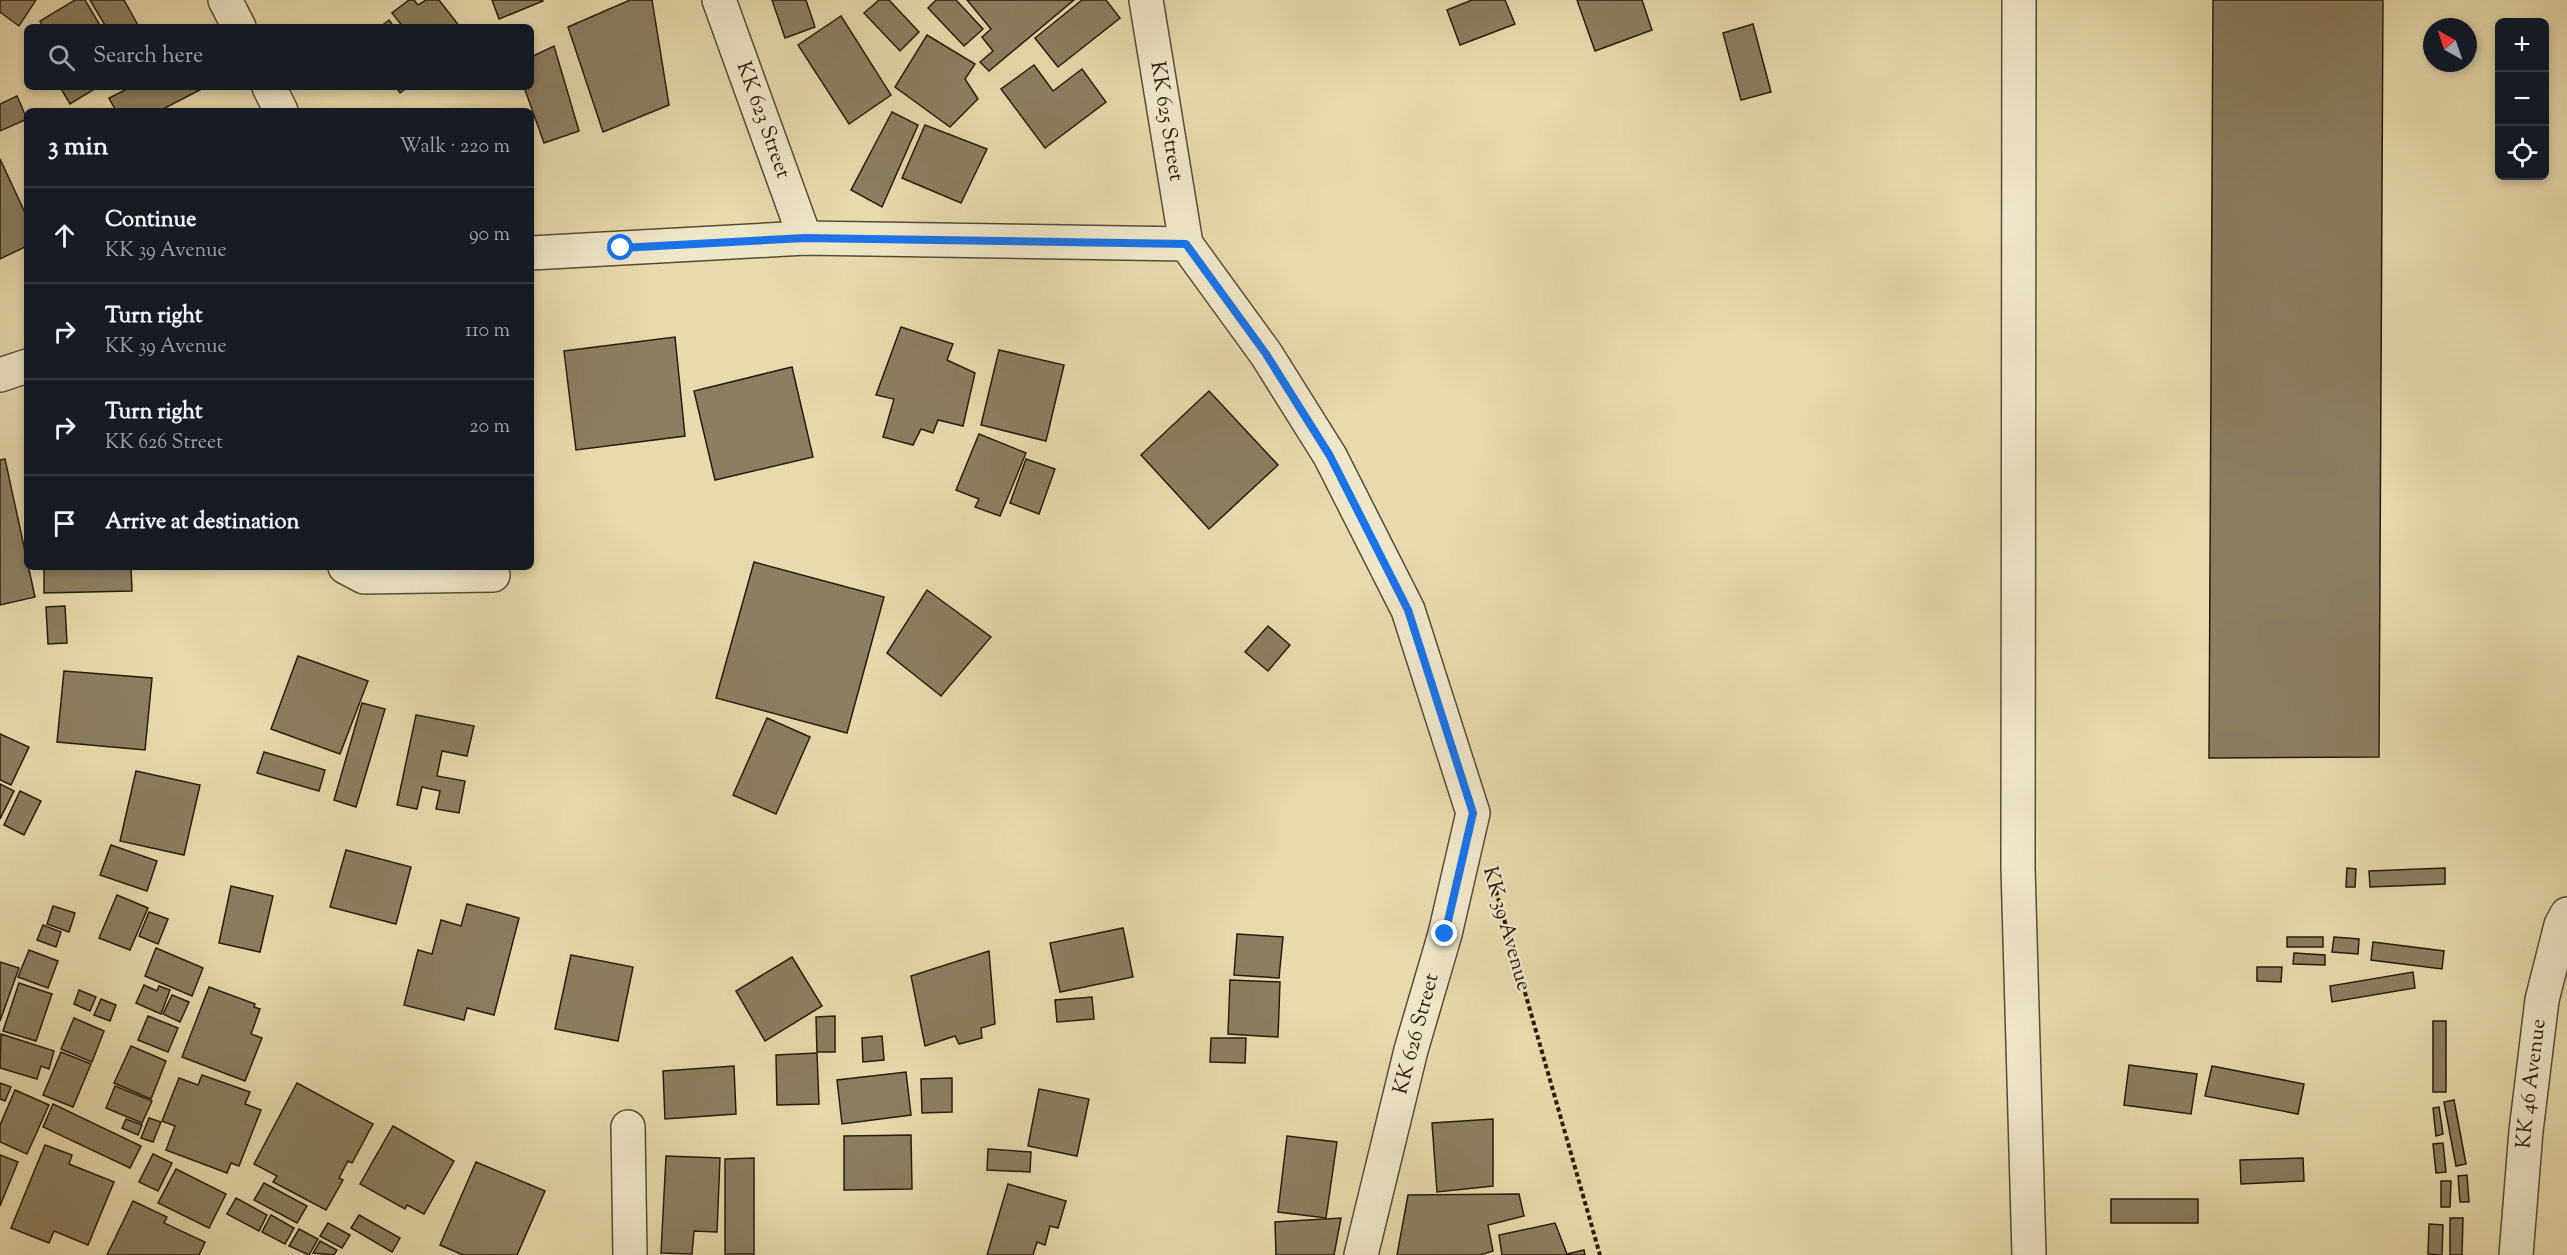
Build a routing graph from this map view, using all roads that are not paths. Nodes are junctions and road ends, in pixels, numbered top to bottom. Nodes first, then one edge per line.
1 (225, 0) edge
2 (719, 0) edge
3 (1146, 0) edge
4 (2019, 0) edge
5 (237, 24) edge
6 (270, 90) edge
7 (280, 108) edge
8 (805, 238) junction
9 (1186, 244) junction
10 (534, 253) edge
11 (24, 367) edge
12 (0, 375) edge
13 (351, 570) edge
14 (493, 575) dead end
15 (2567, 914) edge
16 (628, 1127) dead end
17 (630, 1255) edge
18 (1361, 1255) edge
19 (2029, 1255) edge
20 (2516, 1255) edge

1 - 5 street
2 - 8 street, KK 623 Street
3 - 9 street, KK 625 Street
4 - 19 street
6 - 7 street
8 - 9 street
8 - 10 street
9 - 18 street, KK 626 Street
11 - 12 street
13 - 14 street
15 - 20 street, KK 46 Avenue
16 - 17 street

